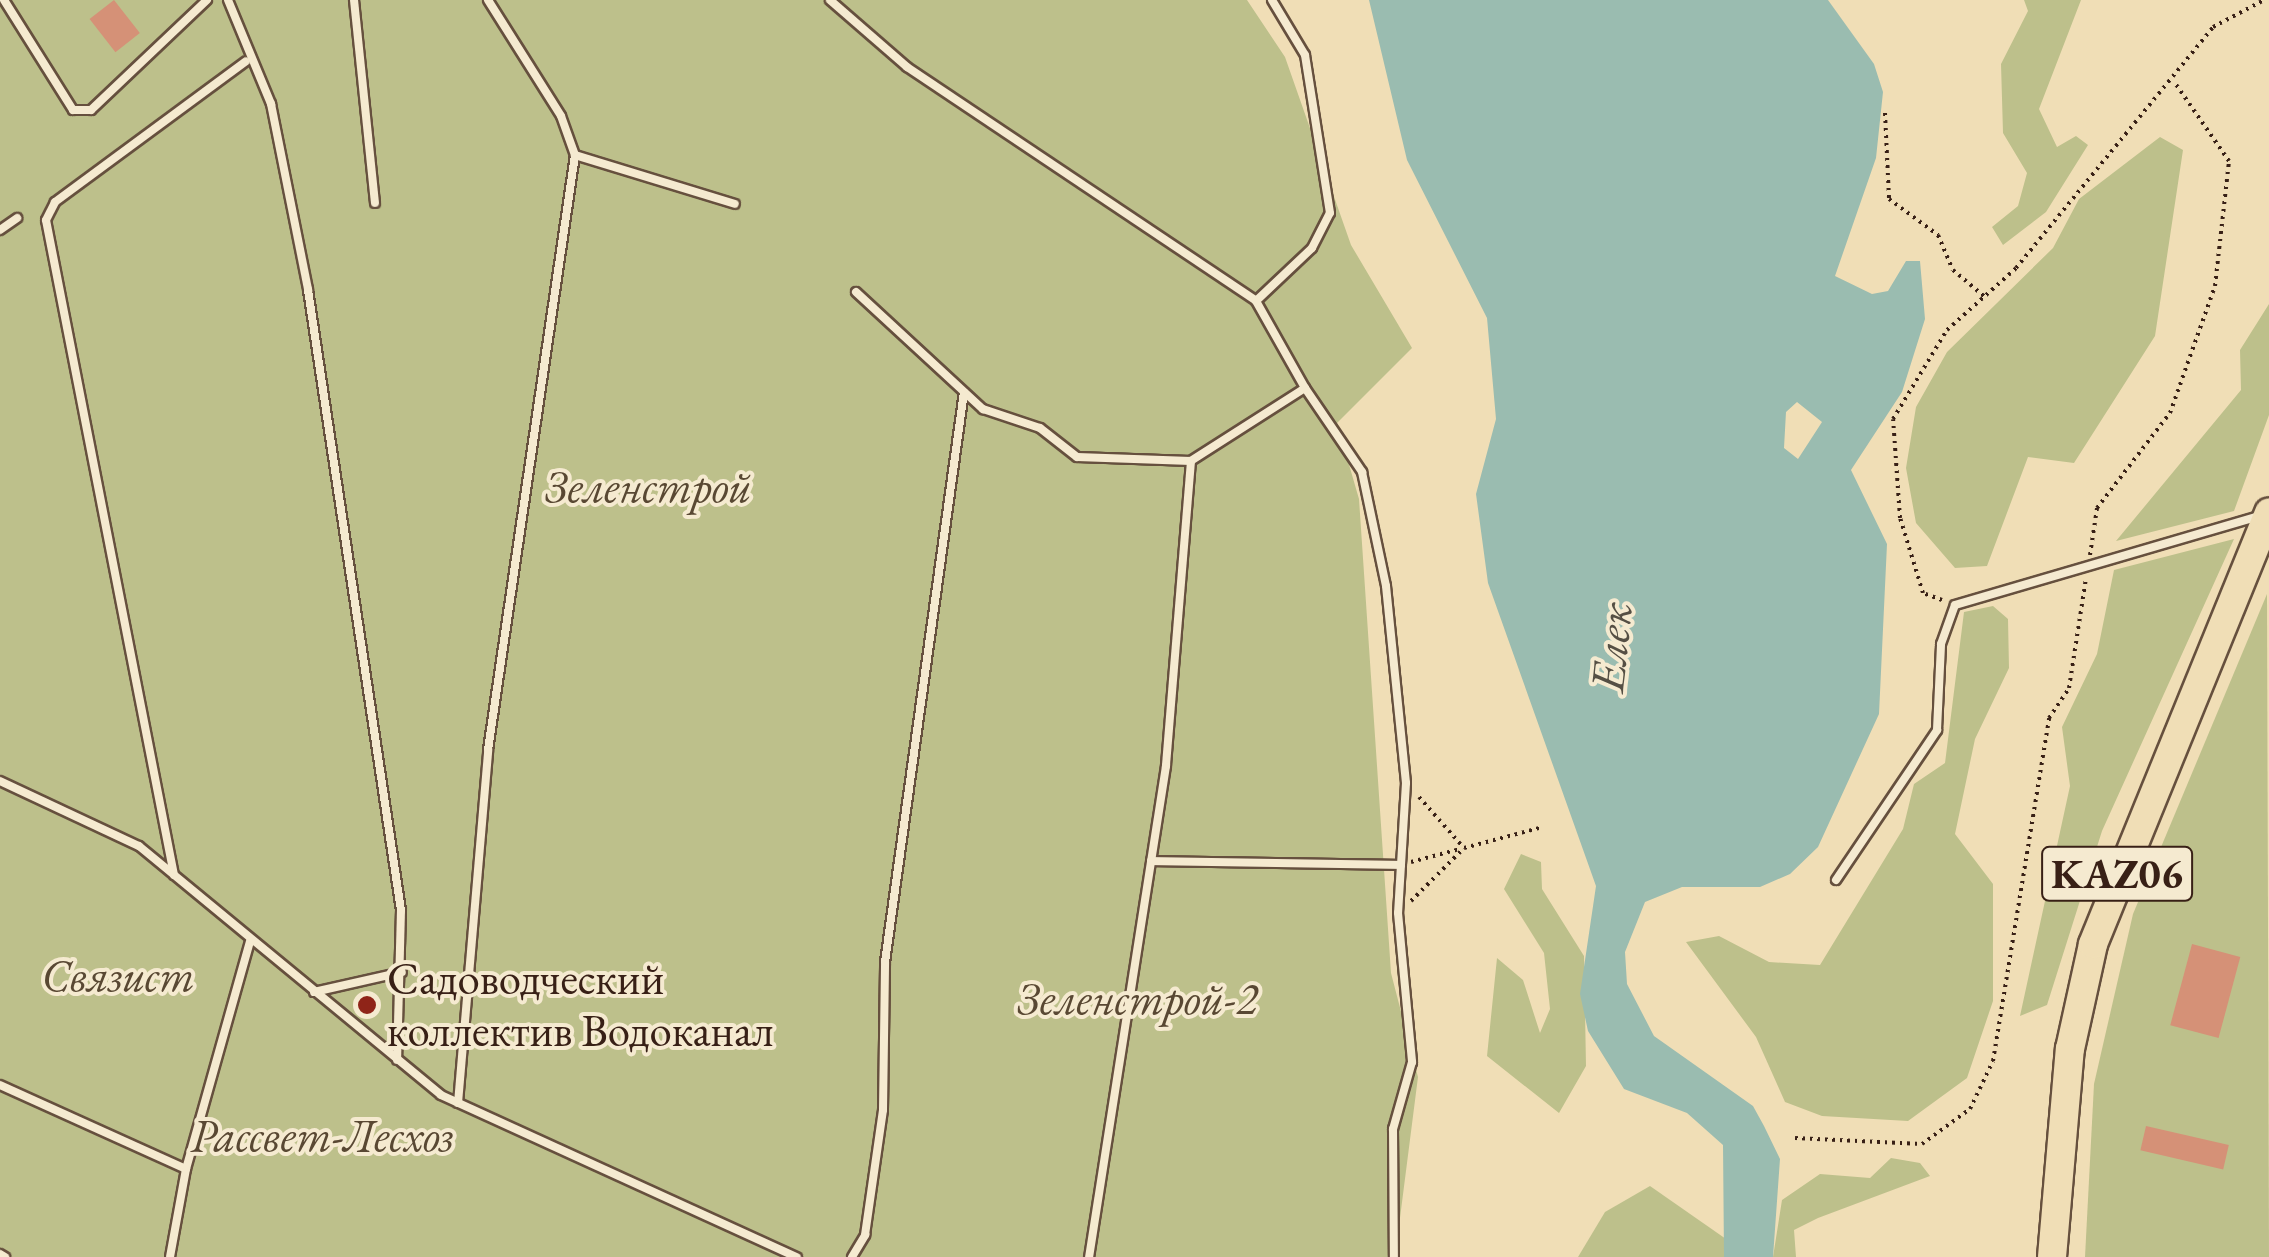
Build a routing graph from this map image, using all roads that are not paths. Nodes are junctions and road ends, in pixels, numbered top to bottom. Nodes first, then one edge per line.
1 (4, 0) edge
2 (208, 0) edge
3 (228, 0) edge
4 (354, 0) edge
5 (488, 0) edge
6 (830, 0) edge
7 (1272, 0) edge
8 (246, 60) junction
9 (576, 156) junction
10 (375, 203) dead end
11 (734, 204) dead end
12 (17, 218) dead end
13 (0, 230) edge
14 (856, 292) dead end
15 (1256, 300) junction
16 (1304, 388) junction
17 (964, 392) junction
18 (1191, 461) junction
19 (2269, 513) edge
20 (0, 781) edge
21 (1151, 861) junction
22 (1401, 865) junction
23 (174, 876) junction
24 (1836, 880) dead end
25 (250, 940) junction
26 (402, 972) junction
27 (314, 992) junction
28 (397, 1060) junction
29 (0, 1085) edge
30 (458, 1103) junction
31 (186, 1169) junction
32 (170, 1257) edge
33 (797, 1257) edge
34 (852, 1257) edge
35 (1089, 1257) edge
36 (1394, 1257) edge
37 (2052, 1257) edge

1 - 2 lane
3 - 8 lane
4 - 10 lane
5 - 9 lane
6 - 15 lane
7 - 15 lane
8 - 23 lane
8 - 26 lane
9 - 11 lane
9 - 30 lane
12 - 13 lane
14 - 17 lane
15 - 16 lane
16 - 18 lane
16 - 22 lane
17 - 18 lane
17 - 34 lane
18 - 21 lane
19 - 24 lane
19 - 37 highway, KАZ06
20 - 23 lane
21 - 22 lane
21 - 35 lane
22 - 36 lane
23 - 25 lane
25 - 27 lane
25 - 31 lane
26 - 27 lane
26 - 28 lane
27 - 28 lane
28 - 30 lane
29 - 31 lane
30 - 33 lane
31 - 32 lane

